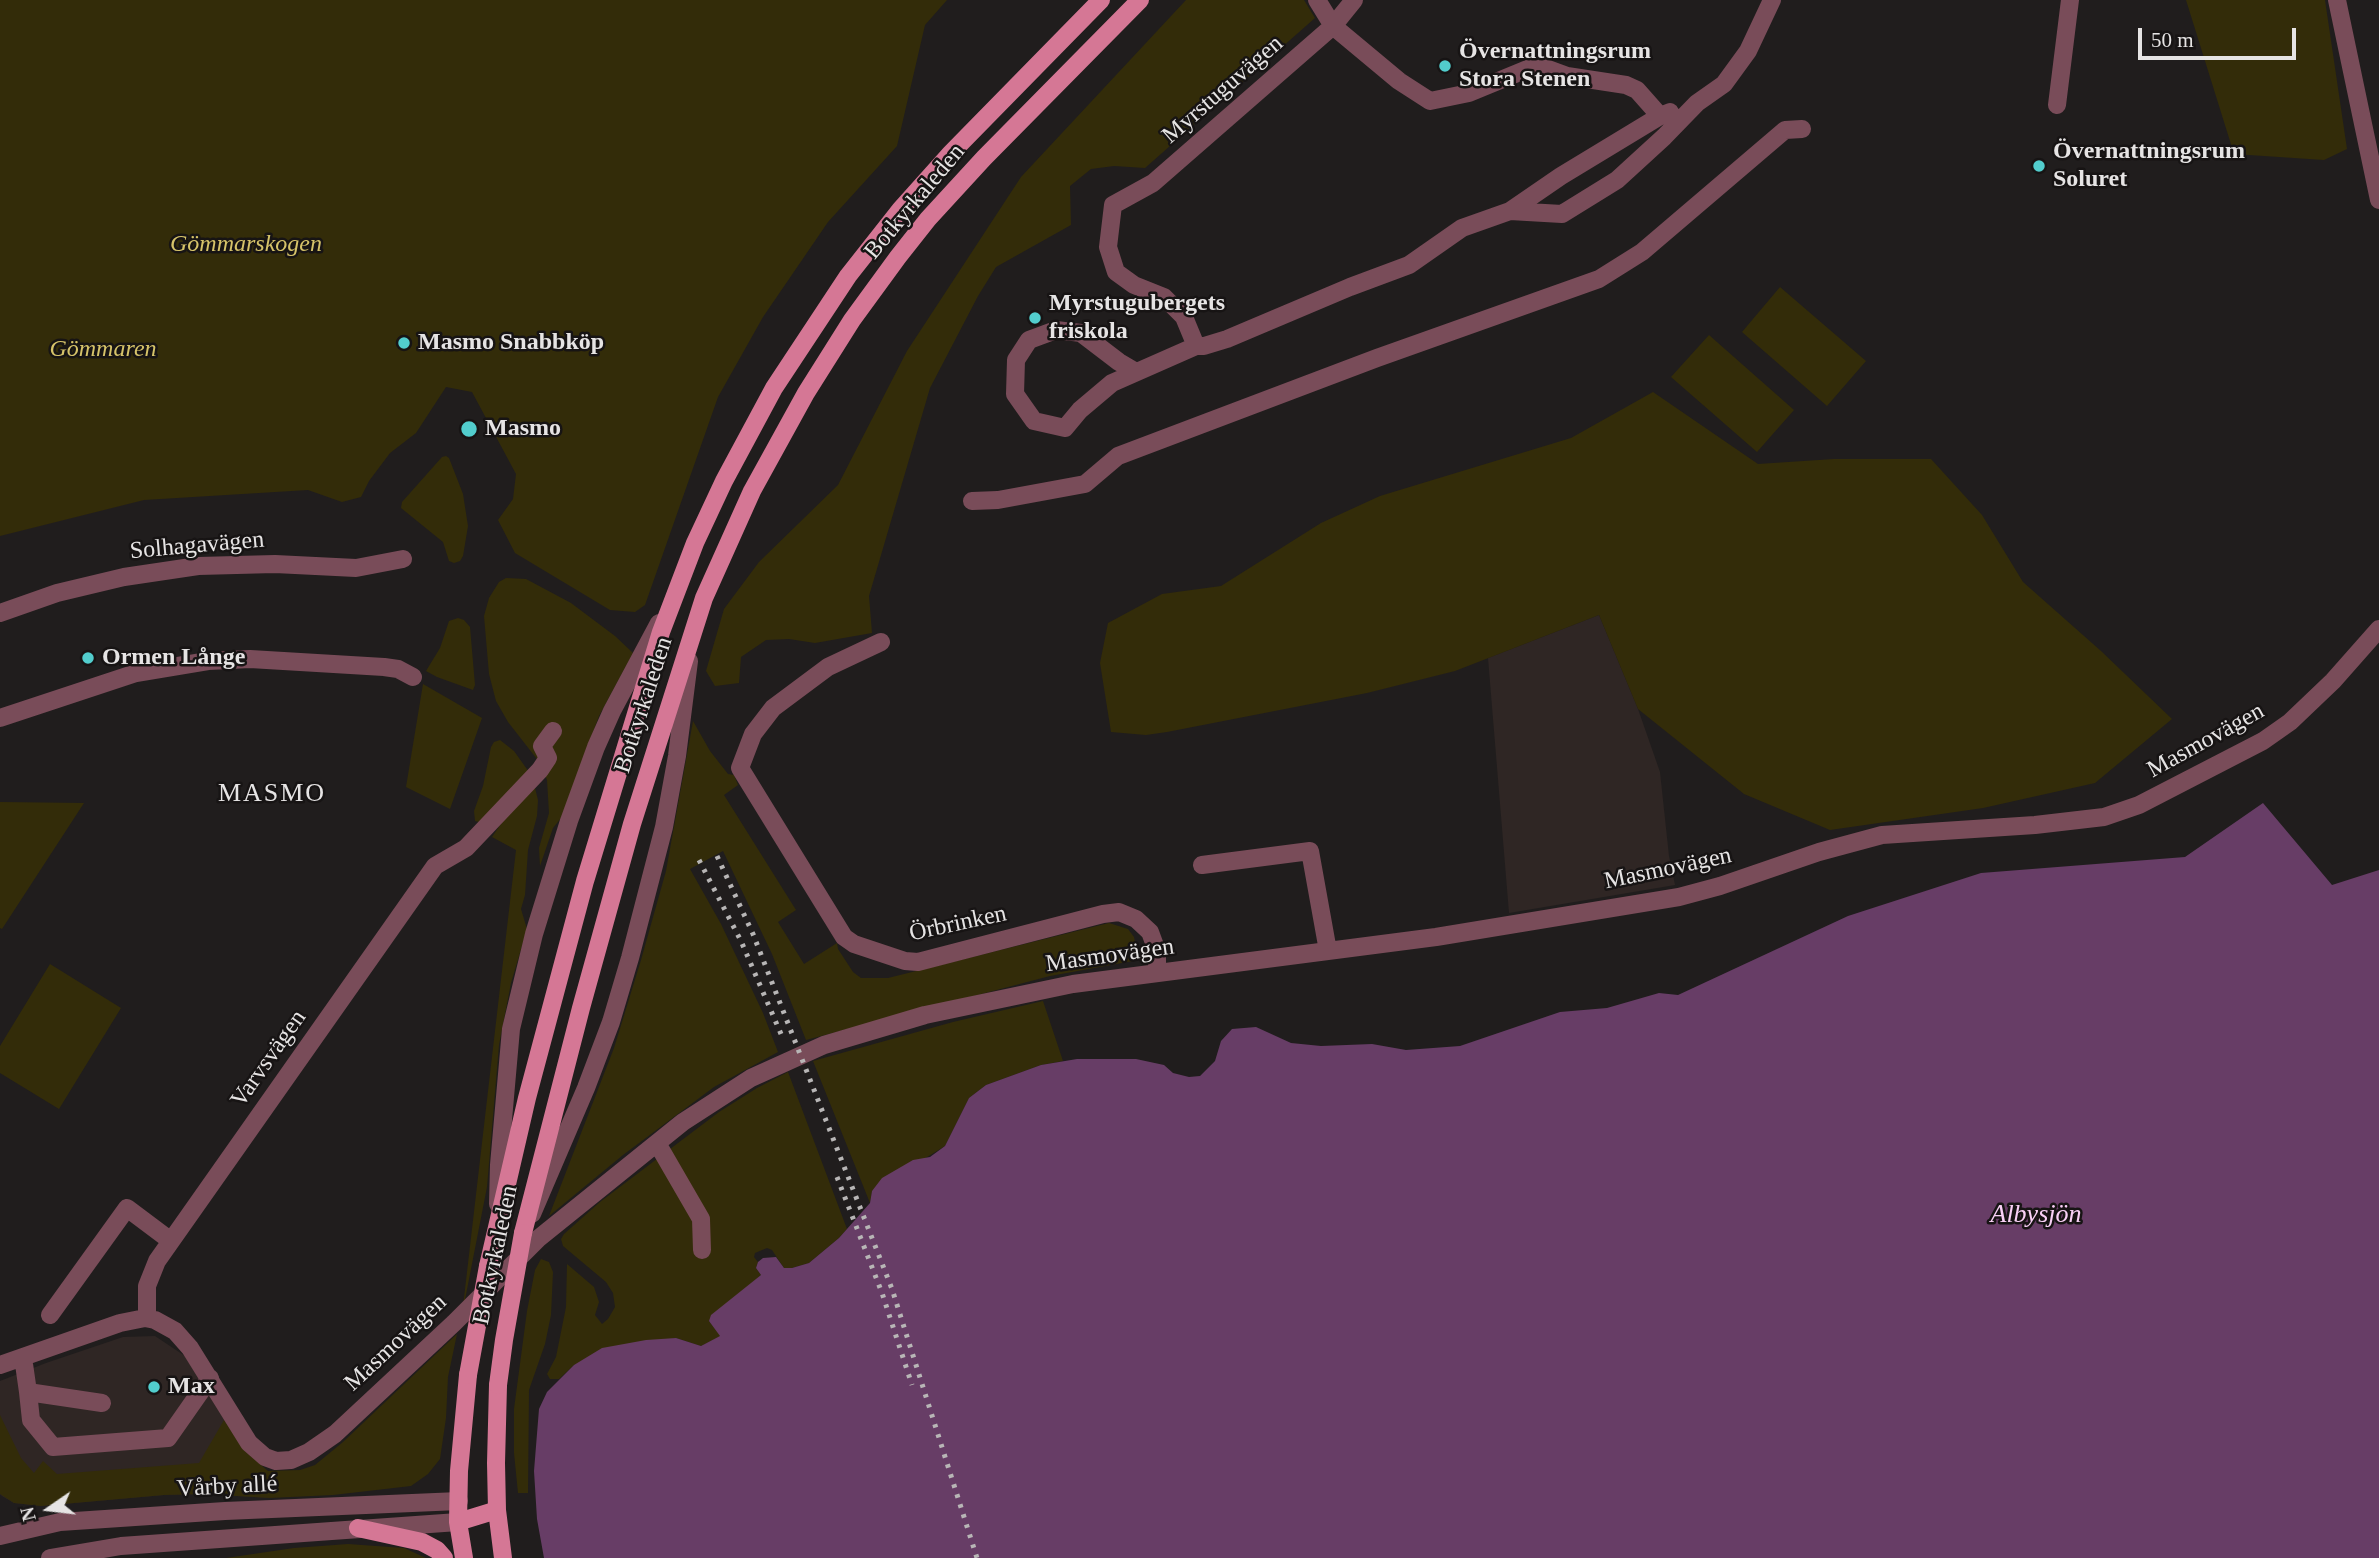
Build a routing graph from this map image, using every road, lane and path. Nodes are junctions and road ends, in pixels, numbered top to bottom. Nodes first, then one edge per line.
1 (1101, 0) edge
2 (1140, 0) edge
3 (1317, 0) edge
4 (1354, 0) edge
5 (1772, 0) edge
6 (2070, 0) edge
7 (2337, 0) edge
8 (1333, 26) junction
9 (1697, 103) junction
10 (2057, 105) dead end
11 (1660, 116) junction
12 (1802, 130) dead end
13 (2379, 200) edge
14 (1510, 211) junction
15 (1196, 346) junction
16 (1136, 372) junction
17 (972, 501) dead end
18 (403, 559) dead end
19 (674, 595) junction
20 (0, 613) edge
21 (695, 626) junction
22 (2379, 629) edge
23 (881, 642) dead end
24 (413, 677) dead end
25 (0, 718) edge
26 (553, 731) dead end
27 (1202, 865) dead end
28 (1328, 951) junction
29 (1157, 973) junction
30 (657, 1143) junction
31 (498, 1223) junction
32 (523, 1233) junction
33 (171, 1241) junction
34 (702, 1250) dead end
35 (50, 1315) dead end
36 (147, 1318) junction
37 (23, 1357) junction
38 (0, 1365) edge
39 (210, 1378) junction
40 (28, 1392) junction
41 (102, 1403) dead end
42 (459, 1501) junction
43 (497, 1510) junction
44 (458, 1522) junction
45 (358, 1528) junction
46 (0, 1536) edge
47 (50, 1558) edge
48 (444, 1558) edge
49 (464, 1558) edge
50 (503, 1558) edge

1 - 19 main road, Botkyrkaleden
2 - 21 main road, Botkyrkaleden
3 - 8 street
4 - 8 street, Myrstuguvägen
5 - 9 street
6 - 10 street
7 - 13 street
8 - 11 street
8 - 15 street, Myrstuguvägen
9 - 11 street
9 - 14 street
11 - 14 street
12 - 17 street
14 - 15 street
15 - 16 street
16 - 16 street
18 - 20 street, Solhagavägen
19 - 31 main road, Botkyrkaleden
19 - 31 street
21 - 32 main road, Botkyrkaleden
21 - 32 street
22 - 28 street, Masmovägen
23 - 29 street, Örbrinken
24 - 25 street
26 - 33 street, Varvsvägen
27 - 28 street
28 - 29 street, Masmovägen
29 - 30 street, Masmovägen
30 - 34 street
30 - 39 street, Masmovägen
31 - 42 main road, Botkyrkaleden, bridge
32 - 43 main road, Botkyrkaleden, bridge
33 - 35 street
33 - 36 street, Varvsvägen
36 - 37 street
36 - 39 street, Masmovägen
37 - 38 street
37 - 40 street
39 - 40 street
40 - 41 street
42 - 43 main road
42 - 44 main road, Botkyrkaleden
42 - 46 street, Vårby allé
43 - 44 main road
43 - 50 main road, Botkyrkaleden
44 - 45 street, Vårby allé
44 - 49 main road, Botkyrkaleden
45 - 47 street, Vårby allé
45 - 48 main road

